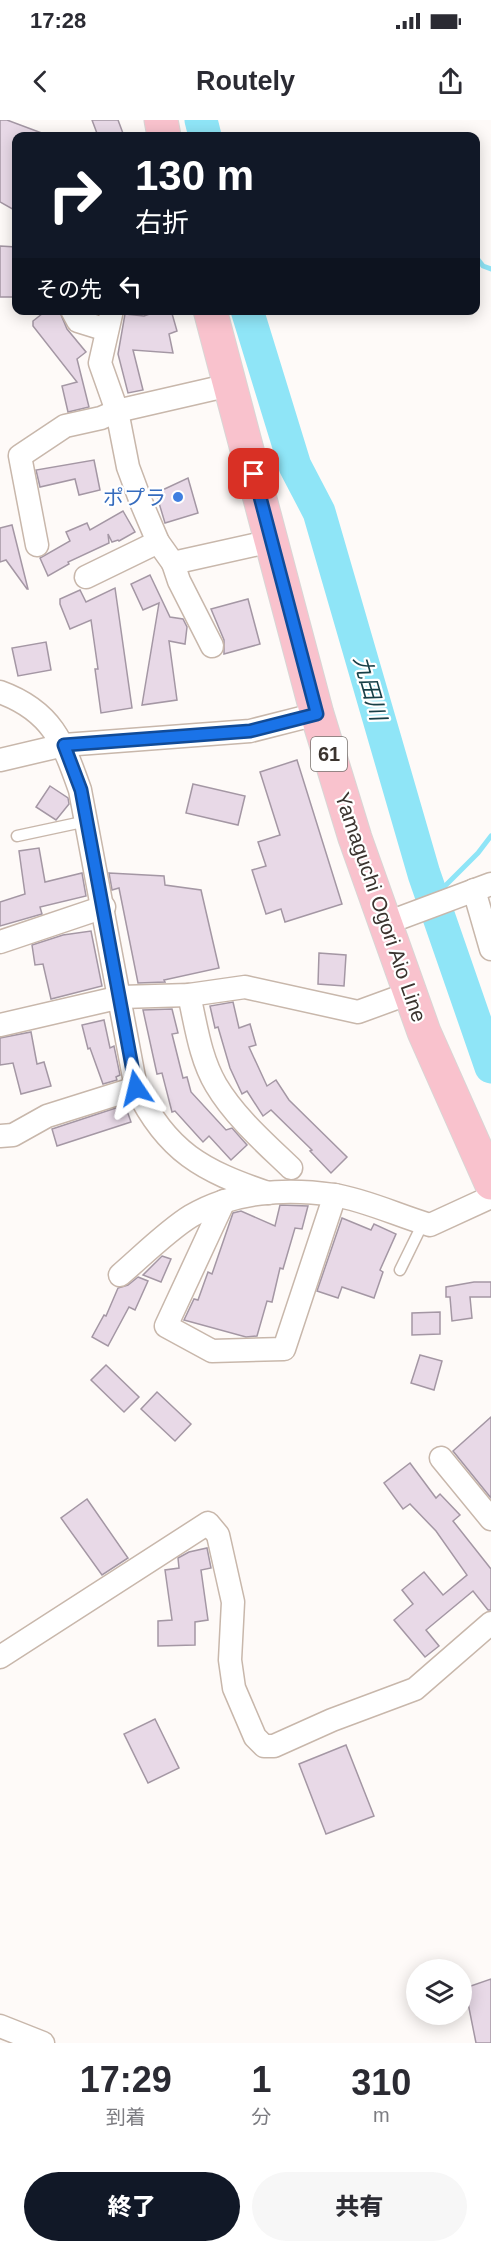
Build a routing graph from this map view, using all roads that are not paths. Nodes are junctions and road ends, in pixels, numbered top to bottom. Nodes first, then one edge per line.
1 (75, 315) edge
2 (211, 315) edge
3 (110, 320) edge
4 (230, 385) junction
5 (117, 411) junction
6 (273, 541) junction
7 (158, 542) junction
8 (37, 545) dead end
9 (173, 563) junction
10 (86, 577) dead end
11 (212, 646) dead end
12 (0, 692) edge
13 (317, 714) junction
14 (64, 745) junction
15 (0, 760) edge
16 (87, 821) junction
17 (17, 836) dead end
18 (475, 890) edge
19 (104, 907) junction
20 (393, 920) junction
21 (0, 942) edge
22 (491, 949) edge
23 (410, 993) junction
24 (189, 995) junction
25 (121, 997) junction
26 (0, 1025) edge
27 (136, 1088) junction
28 (0, 1136) edge
29 (291, 1168) dead end
30 (491, 1183) edge
31 (268, 1193) junction
32 (335, 1196) junction
33 (491, 1197) edge
34 (224, 1202) junction
35 (423, 1223) junction
36 (400, 1270) dead end
37 (120, 1275) dead end
38 (441, 1458) dead end
39 (491, 1519) edge
40 (491, 1623) edge
41 (0, 1657) edge
42 (0, 2026) edge
43 (42, 2043) edge

1 - 3 street
2 - 4 main road, Yamaguchi Ogori Aio Line / 61
3 - 5 street
4 - 5 street
4 - 6 main road, Yamaguchi Ogori Aio Line / 61
5 - 7 street
5 - 8 street
6 - 9 street
6 - 13 main road, Yamaguchi Ogori Aio Line / 61
7 - 9 street
7 - 10 street
9 - 11 street
12 - 14 street
13 - 14 street
13 - 20 main road, Yamaguchi Ogori Aio Line / 61
14 - 15 street
14 - 16 street
16 - 17 lane
16 - 19 street
18 - 20 street
18 - 22 street
19 - 21 street
19 - 25 street
20 - 23 main road, Yamaguchi Ogori Aio Line / 61
23 - 24 street
23 - 30 main road, Yamaguchi Ogori Aio Line / 61
24 - 25 street
24 - 29 street
25 - 26 street
25 - 27 street
27 - 28 street
27 - 31 street
31 - 32 street
31 - 34 street
32 - 34 street
32 - 35 street
33 - 35 street
34 - 37 street
35 - 36 lane
38 - 39 street
40 - 41 street
42 - 43 street

